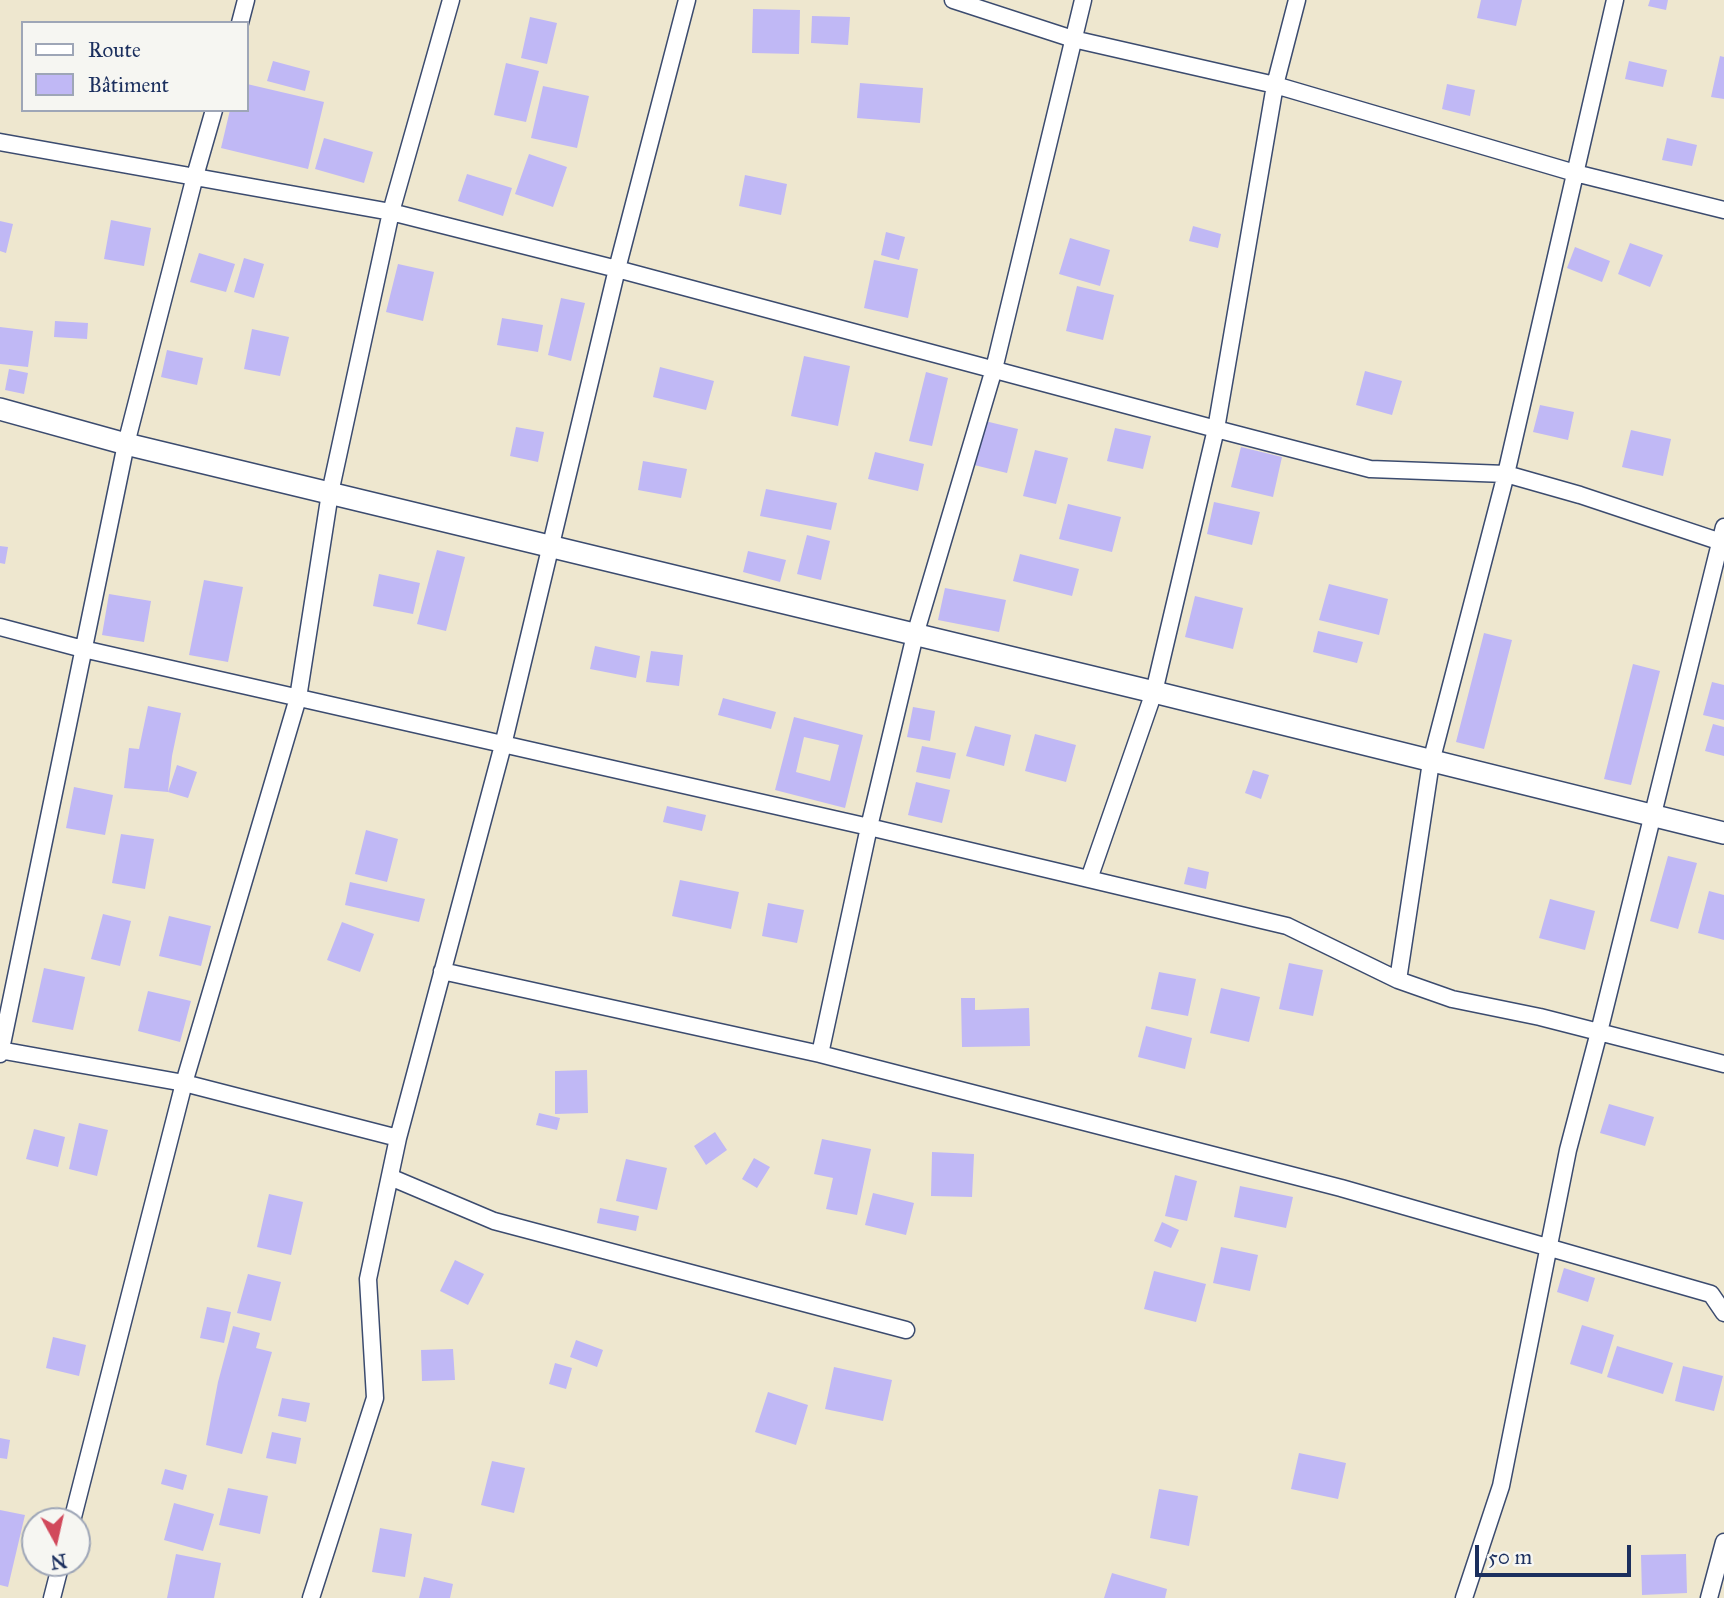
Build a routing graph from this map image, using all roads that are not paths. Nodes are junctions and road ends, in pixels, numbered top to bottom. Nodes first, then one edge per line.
1 (246, 0) edge
2 (451, 0) edge
3 (687, 0) edge
4 (953, 0) edge
5 (1083, 0) edge
6 (1297, 0) edge
7 (1615, 0) edge
8 (241, 21) edge
9 (1073, 39) junction
10 (1275, 85) junction
11 (213, 112) edge
12 (0, 142) edge
13 (1575, 173) junction
14 (195, 176) junction
15 (1724, 210) edge
16 (391, 212) junction
17 (617, 269) junction
18 (994, 369) junction
19 (0, 409) edge
20 (1216, 429) junction
21 (126, 444) junction
22 (1506, 474) junction
23 (330, 493) junction
24 (1723, 538) edge
25 (551, 546) junction
26 (0, 627) edge
27 (915, 635) junction
28 (83, 649) junction
29 (1154, 692) junction
30 (298, 698) junction
31 (503, 745) junction
32 (1431, 761) junction
33 (1652, 816) junction
34 (869, 827) junction
35 (1724, 833) edge
36 (1089, 879) junction
37 (442, 971) junction
38 (1398, 980) junction
39 (1599, 1032) junction
40 (0, 1051) edge
41 (820, 1054) junction
42 (1724, 1063) edge
43 (184, 1083) junction
44 (398, 1139) junction
45 (390, 1177) junction
46 (1548, 1248) junction
47 (1718, 1295) edge
48 (1724, 1313) edge
49 (906, 1330) dead end
50 (76, 1507) edge
51 (1723, 1551) edge
52 (57, 1577) edge
53 (52, 1598) edge
54 (311, 1598) edge
55 (1464, 1598) edge
56 (1709, 1598) edge

1 - 8 street
2 - 16 street
3 - 17 street
4 - 9 street
5 - 9 street
6 - 10 street
7 - 13 street
9 - 10 street
9 - 18 street
10 - 13 street
10 - 20 street
11 - 14 street
12 - 14 street
13 - 15 street
13 - 22 street
14 - 16 street
14 - 21 street
16 - 17 street
16 - 23 street
17 - 18 street
17 - 25 street
18 - 20 street
18 - 27 street
19 - 21 street
20 - 22 street
20 - 29 street
21 - 23 street
21 - 28 street
22 - 24 street
22 - 32 street
23 - 25 street
23 - 30 street
24 - 33 street
25 - 27 street
25 - 31 street
26 - 28 street
27 - 29 street
27 - 34 street
28 - 30 street
28 - 40 street
29 - 32 street
29 - 36 street
30 - 31 street
30 - 43 street
31 - 34 street
31 - 37 street
32 - 33 street
32 - 38 street
33 - 35 street
33 - 39 street
34 - 36 street
34 - 41 street
36 - 38 street
37 - 41 street
37 - 44 street
38 - 39 street
39 - 42 street
39 - 46 street
40 - 43 street
41 - 46 street
43 - 44 street
43 - 50 street
44 - 45 street
45 - 49 street
45 - 54 street
46 - 47 street
46 - 55 street
47 - 48 street
51 - 56 street
52 - 53 street

